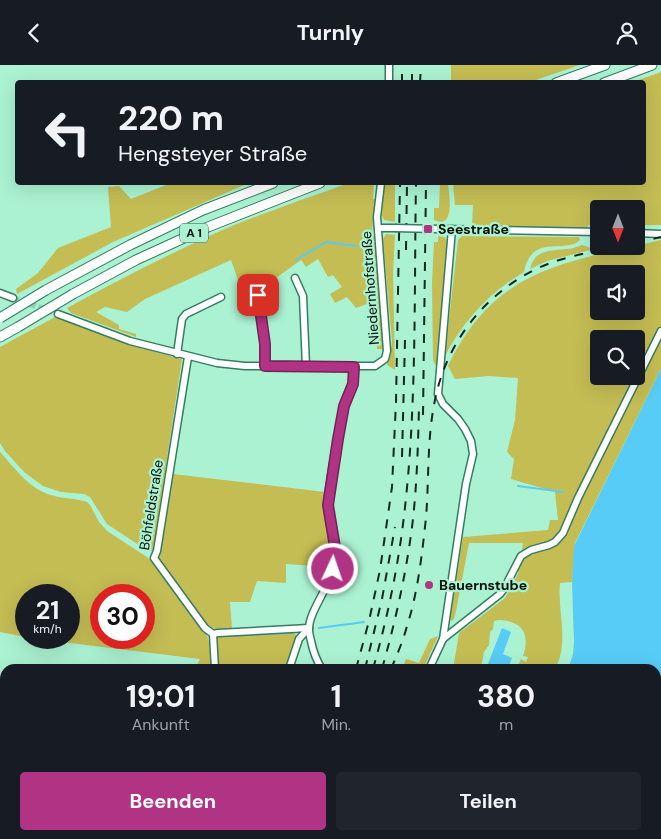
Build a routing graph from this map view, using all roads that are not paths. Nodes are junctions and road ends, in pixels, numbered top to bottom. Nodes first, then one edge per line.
1 (389, 65) edge
2 (605, 65) edge
3 (652, 65) edge
4 (389, 80) edge
5 (564, 80) edge
6 (612, 80) edge
7 (268, 185) edge
8 (315, 185) edge
9 (381, 185) edge
10 (378, 228) junction
11 (452, 229) junction
12 (590, 232) edge
13 (645, 233) edge
14 (661, 233) edge
15 (295, 278) dead end
16 (0, 293) edge
17 (258, 295) dead end
18 (221, 297) dead end
19 (13, 298) tunnel mouth
20 (58, 314) tunnel mouth
21 (0, 318) edge
22 (661, 331) edge
23 (0, 337) edge
24 (177, 354) junction
25 (188, 357) junction
26 (265, 366) junction
27 (306, 367) junction
28 (354, 367) junction
29 (309, 628) junction
30 (213, 634) junction
31 (443, 639) junction
32 (215, 664) edge
33 (291, 664) edge
34 (319, 664) edge
35 (430, 664) edge

1 - 4 street
2 - 5 highway
3 - 6 highway
7 - 21 highway, A 1, bridge
8 - 23 highway, A 1, bridge
9 - 10 street, Niedernhofstraße
10 - 11 street, bridge
10 - 28 street, Niedernhofstraße
11 - 12 street
11 - 31 street
13 - 14 street
15 - 27 street
16 - 19 street
17 - 26 street
18 - 24 street
20 - 24 street
22 - 31 street
24 - 25 street
25 - 26 street
25 - 30 street, Böhfeldstraße
26 - 27 street
27 - 28 street
28 - 29 street
29 - 30 street
29 - 33 street
29 - 34 street
30 - 32 street
31 - 35 street

